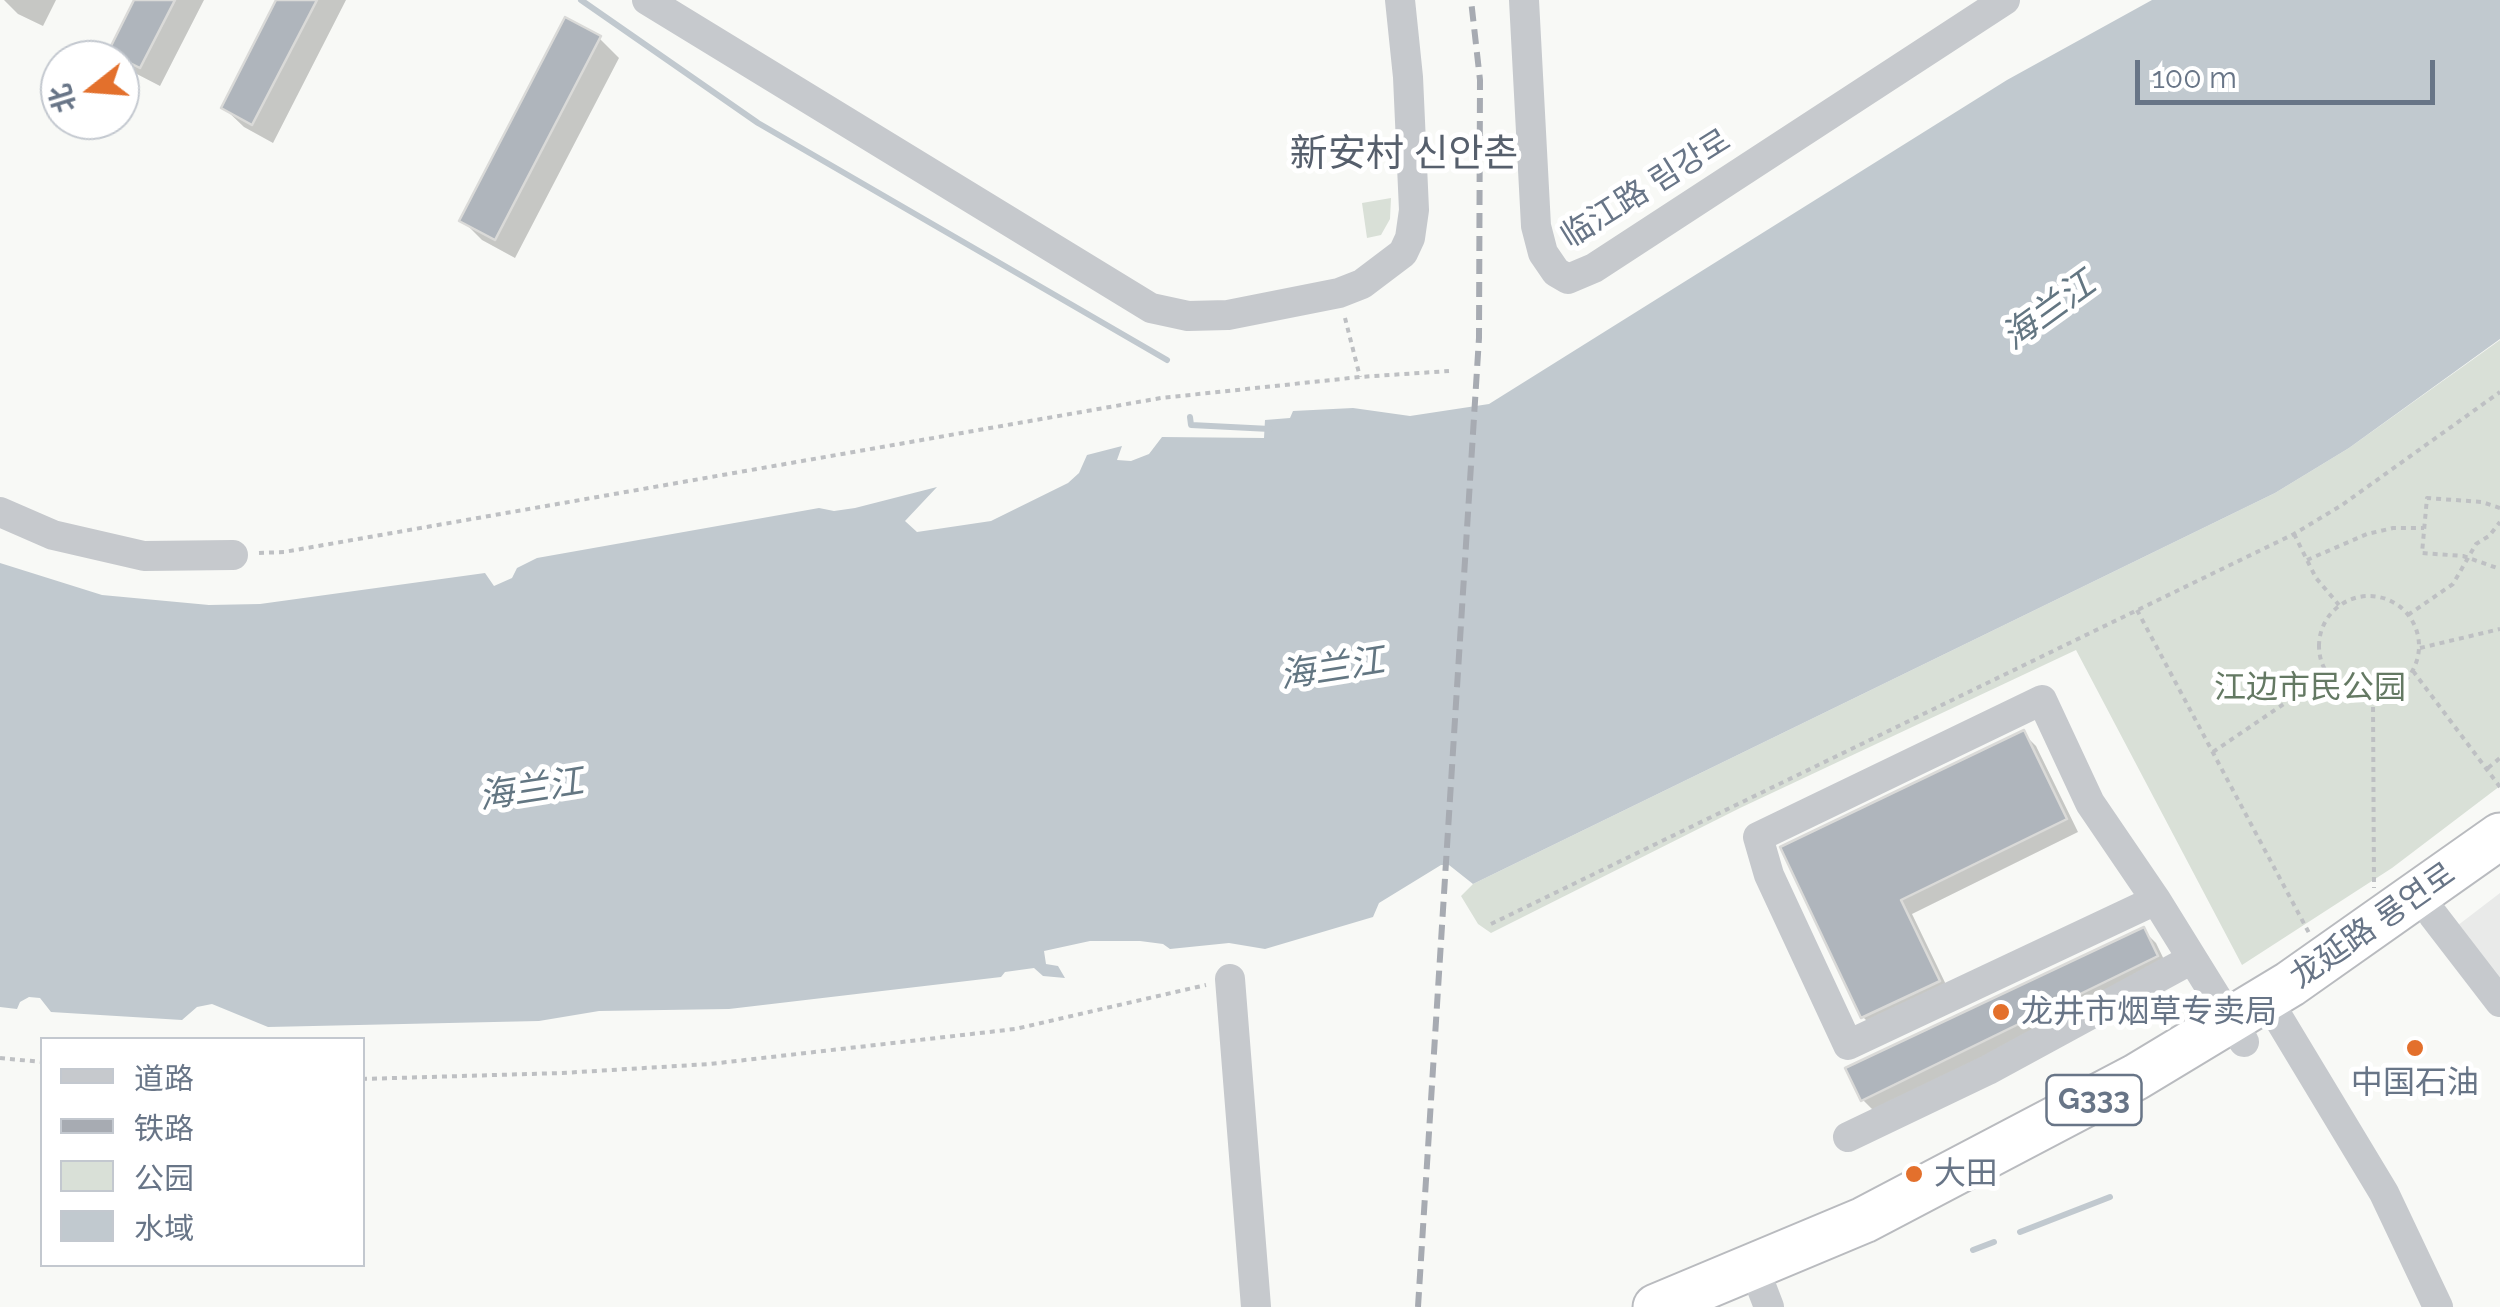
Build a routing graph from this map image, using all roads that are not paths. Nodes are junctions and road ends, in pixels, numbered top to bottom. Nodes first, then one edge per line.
1 (646, 0) edge
2 (1400, 0) edge
3 (1524, 0) edge
4 (2005, 0) edge
5 (0, 512) edge
6 (232, 555) road end
7 (2500, 836) edge
8 (2500, 868) edge
9 (2156, 900) junction
10 (2433, 915) junction
11 (2192, 959) junction
12 (1230, 979) road end
13 (2500, 1002) edge
14 (2255, 1020) junction
15 (1848, 1137) dead end
16 (1753, 1293) edge
17 (1256, 1307) edge
18 (1656, 1307) edge
19 (2438, 1307) edge

1 - 2 street
3 - 4 street, 临江路 림강로
5 - 6 street
7 - 14 highway, 龙延路 룡연로 / G333
8 - 10 highway, 龙延路 룡연로 / G333
9 - 9 street
9 - 11 street
10 - 13 street
10 - 14 highway, 龙延路 룡연로 / G333
11 - 14 street
11 - 15 street
12 - 17 street
14 - 16 highway, 龙延路 룡연로 / G333
14 - 19 street
16 - 18 highway, 龙延路 룡연로 / G333

